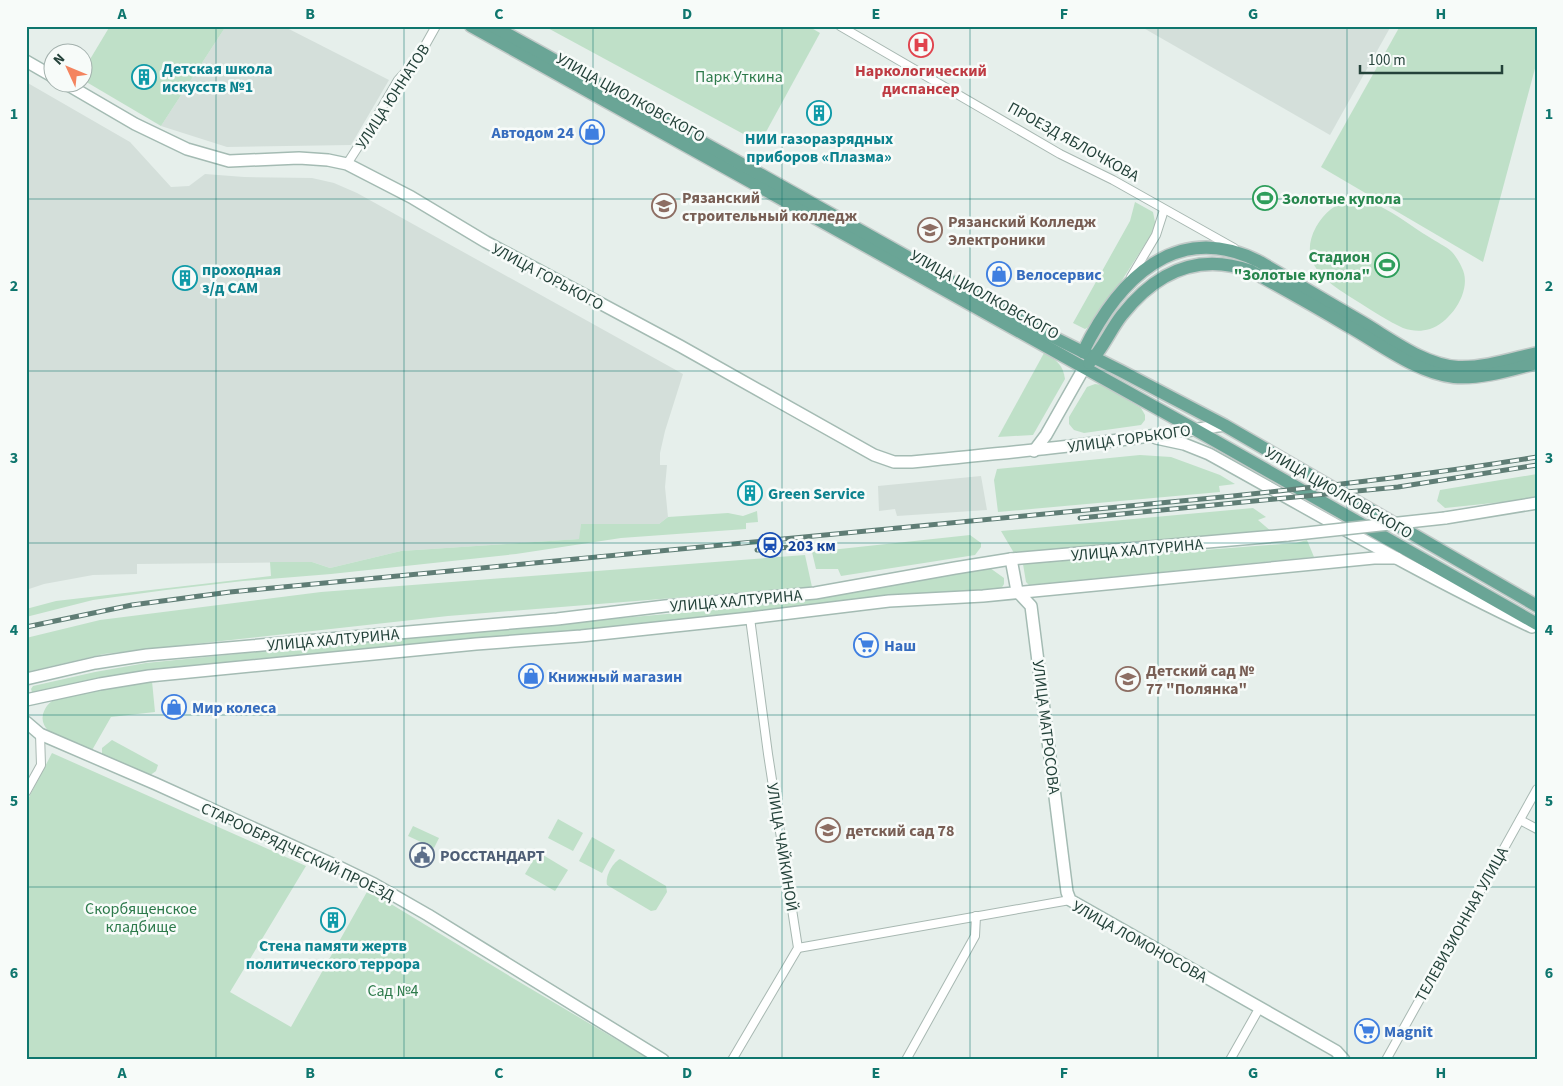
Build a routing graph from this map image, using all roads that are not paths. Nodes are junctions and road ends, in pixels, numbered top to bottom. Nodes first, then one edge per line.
1 (436, 26) edge
2 (471, 26) edge
3 (493, 26) edge
4 (840, 26) edge
5 (26, 61) edge
6 (42, 70) edge
7 (80, 92) edge
8 (347, 164) junction
9 (1164, 210) junction
10 (1242, 253) junction
11 (1125, 288) junction
12 (1537, 353) edge
13 (1088, 355) junction
14 (1537, 363) edge
15 (1084, 368) junction
16 (1224, 425) junction
17 (1196, 430) junction
18 (1149, 437) junction
19 (1034, 451) junction
20 (1537, 503) edge
21 (1397, 558) junction
22 (1011, 560) junction
23 (1017, 591) junction
24 (1537, 606) edge
25 (750, 618) junction
26 (1537, 624) edge
27 (1537, 629) edge
28 (26, 679) edge
29 (26, 700) edge
30 (26, 722) edge
31 (40, 734) junction
32 (1537, 788) edge
33 (26, 792) edge
34 (1520, 820) junction
35 (1537, 829) edge
36 (1070, 900) junction
37 (976, 916) junction
38 (798, 948) junction
39 (1260, 1007) junction
40 (663, 1060) edge
41 (732, 1060) edge
42 (906, 1060) edge
43 (1230, 1060) edge
44 (1344, 1060) edge
45 (1386, 1060) edge

1 - 8 street, УЛИЦА ЮННАТОВ
2 - 15 main road, УЛИЦА ЦИОЛКОВСКОГО
3 - 13 main road, УЛИЦА ЦИОЛКОВСКОГО
4 - 9 street, ПРОЕЗД ЯБЛОЧКОВА
5 - 6 street
7 - 8 street, УЛИЦА ГОРЬКОГО
8 - 19 street, УЛИЦА ГОРЬКОГО
9 - 10 street, ПРОЕЗД ЯБЛОЧКОВА
9 - 11 street, ПРОЕЗД ЯБЛОЧКОВА
10 - 11 main road, ПРОЕЗД ЯБЛОЧКОВА
10 - 12 main road, ПРОЕЗД ЯБЛОЧКОВА
11 - 13 main road, ПРОЕЗД ЯБЛОЧКОВА
13 - 14 main road
13 - 15 main road
13 - 16 main road, УЛИЦА ЦИОЛКОВСКОГО
15 - 17 main road, УЛИЦА ЦИОЛКОВСКОГО
15 - 19 street, УЛИЦА ГОРЬКОГО
16 - 17 street, УЛИЦА ГОРЬКОГО
16 - 24 main road, УЛИЦА ЦИОЛКОВСКОГО
17 - 18 street, УЛИЦА ГОРЬКОГО
17 - 26 main road, УЛИЦА ЦИОЛКОВСКОГО
18 - 19 street, УЛИЦА ГОРЬКОГО
18 - 21 street
20 - 22 street, УЛИЦА ХАЛТУРИНА, bridge
21 - 23 street, УЛИЦА ХАЛТУРИНА
21 - 27 street
22 - 23 street, УЛИЦА МАТРОСОВА
22 - 28 street, УЛИЦА ХАЛТУРИНА
23 - 25 street, УЛИЦА ХАЛТУРИНА
23 - 36 street, УЛИЦА МАТРОСОВА
25 - 29 street, УЛИЦА ХАЛТУРИНА
25 - 38 street, УЛИЦА ЧАЙКИНОЙ
30 - 31 street, СТАРООБРЯДЧЕСКИЙ ПРОЕЗД
31 - 33 street
31 - 40 street, СТАРООБРЯДЧЕСКИЙ ПРОЕЗД
32 - 34 street, ТЕЛЕВИЗИОННАЯ УЛИЦА
34 - 35 street
34 - 45 street, ТЕЛЕВИЗИОННАЯ УЛИЦА
36 - 37 street, УЛИЦА ЛОМОНОСОВА
36 - 39 street, УЛИЦА ЛОМОНОСОВА
37 - 38 street, УЛИЦА ЛОМОНОСОВА
37 - 42 street
38 - 41 street
39 - 43 street
39 - 44 street, УЛИЦА ЛОМОНОСОВА

